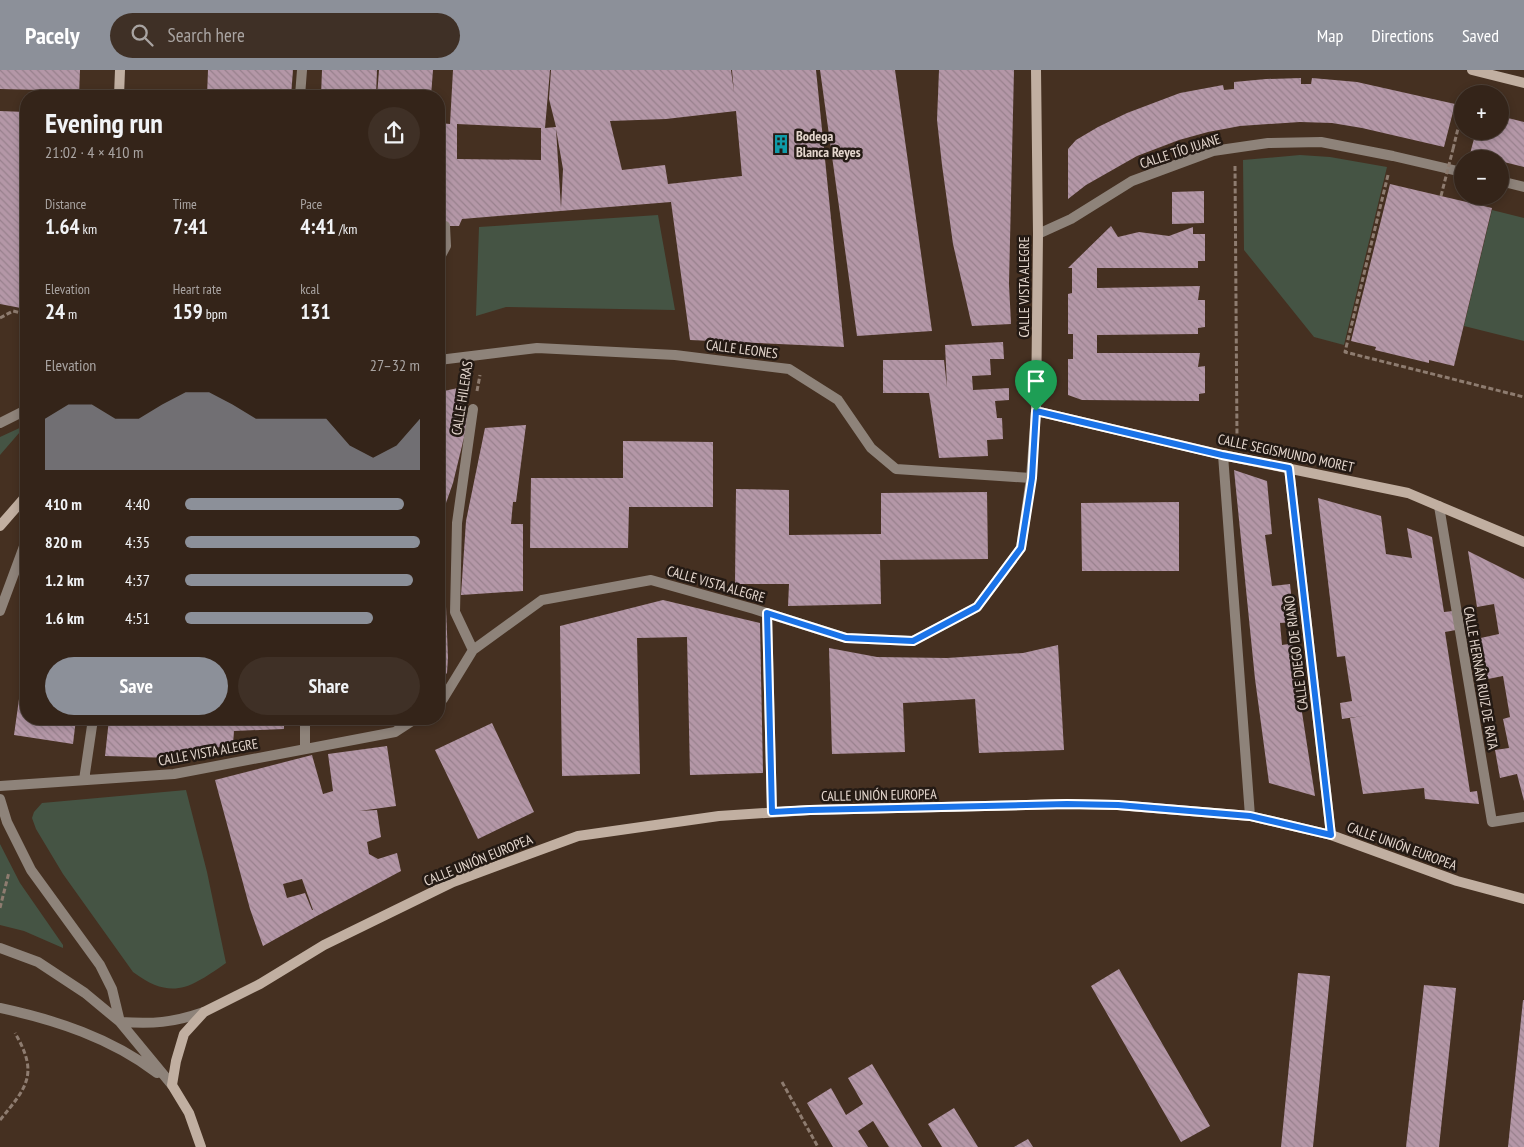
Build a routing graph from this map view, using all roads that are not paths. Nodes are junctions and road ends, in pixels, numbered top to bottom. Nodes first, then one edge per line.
1 (120, 70) edge
2 (302, 70) edge
3 (1036, 70) edge
4 (1472, 70) edge
5 (1524, 83) edge
6 (119, 90) edge
7 (300, 90) edge
8 (1454, 170) edge
9 (1509, 184) edge
10 (1524, 187) edge
11 (445, 226) dead end
12 (1038, 234) junction
13 (445, 248) edge
14 (445, 359) edge
15 (473, 409) road end
16 (1036, 411) junction
17 (20, 413) edge
18 (0, 423) edge
19 (1222, 455) junction
20 (1289, 468) junction
21 (1032, 478) junction
22 (20, 503) edge
23 (1439, 506) junction
24 (0, 526) edge
25 (1524, 542) edge
26 (20, 557) edge
27 (0, 612) edge
28 (767, 613) junction
29 (473, 650) junction
30 (445, 696) edge
31 (91, 725) edge
32 (304, 725) edge
33 (406, 725) edge
34 (305, 748) junction
35 (84, 780) junction
36 (0, 786) edge
37 (0, 798) edge
38 (772, 812) junction
39 (1250, 816) junction
40 (1524, 817) edge
41 (1331, 835) junction
42 (1524, 899) edge
43 (0, 948) edge
44 (0, 1008) edge
45 (204, 1012) junction
46 (120, 1022) junction
47 (172, 1085) junction
48 (201, 1147) edge

1 - 6 street
2 - 7 street
3 - 12 street, CALLE VISTA ALEGRE
4 - 5 street
8 - 12 street, CALLE TÍO JUANE
9 - 10 street
11 - 13 street
12 - 16 street, CALLE VISTA ALEGRE
14 - 21 street, CALLE LEONES
15 - 29 street, CALLE HILERAS
16 - 19 street, CALLE SEGISMUNDO MORET
16 - 21 street, CALLE VISTA ALEGRE
17 - 18 street
19 - 20 street, CALLE SEGISMUNDO MORET
19 - 39 street
20 - 23 street, CALLE SEGISMUNDO MORET
20 - 41 street, CALLE DIEGO DE RIAÑO
21 - 28 street, CALLE VISTA ALEGRE
22 - 24 street
23 - 25 street, CALLE SEGISMUNDO MORET
23 - 40 street, CALLE HERNÁN RUIZ DE RATA
26 - 27 street
28 - 29 street, CALLE VISTA ALEGRE
28 - 38 street
29 - 30 street, CALLE VISTA ALEGRE
31 - 35 street
32 - 34 street
33 - 34 street, CALLE VISTA ALEGRE
34 - 35 street, CALLE VISTA ALEGRE
35 - 36 street, CALLE VISTA ALEGRE
37 - 46 street
38 - 39 street, CALLE UNIÓN EUROPEA
38 - 45 street, CALLE UNIÓN EUROPEA
39 - 41 street, CALLE UNIÓN EUROPEA
41 - 42 street, CALLE UNIÓN EUROPEA
43 - 46 street
44 - 47 street
45 - 46 street, CALLE UNIÓN EUROPEA
45 - 47 street, CALLE UNIÓN EUROPEA
46 - 47 street
47 - 48 street

